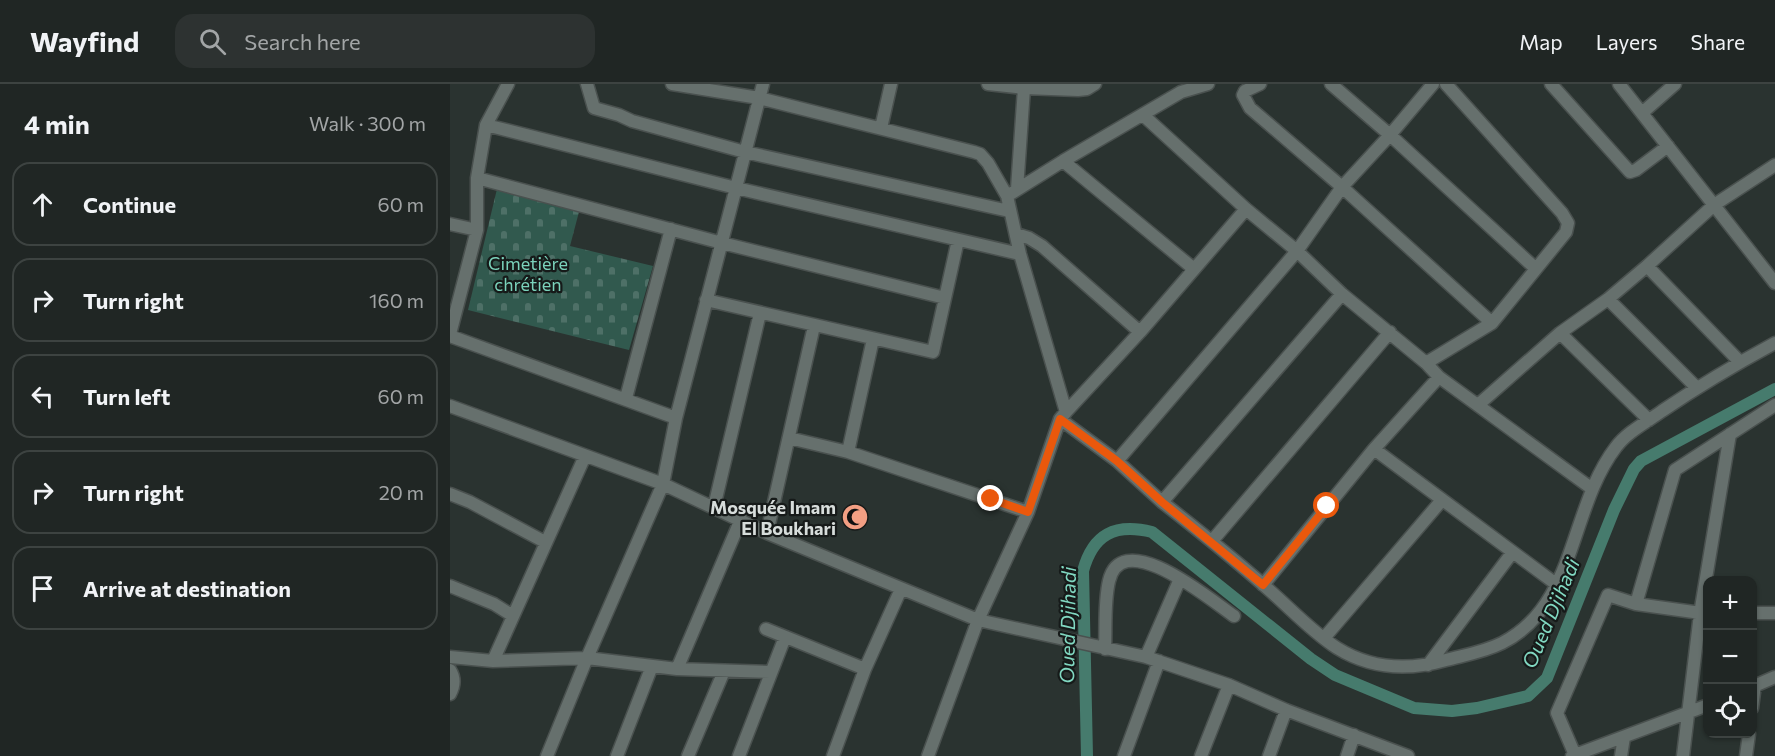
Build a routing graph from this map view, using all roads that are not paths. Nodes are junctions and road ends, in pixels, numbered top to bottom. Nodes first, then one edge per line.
1 (508, 84) edge
2 (587, 84) edge
3 (672, 84) edge
4 (763, 84) edge
5 (891, 84) edge
6 (988, 84) edge
7 (1095, 84) edge
8 (1208, 84) edge
9 (1260, 84) edge
10 (1331, 84) edge
11 (1433, 84) edge
12 (1446, 84) edge
13 (1551, 84) edge
14 (1619, 84) edge
15 (1675, 84) edge
16 (1024, 88) junction
17 (759, 98) junction
18 (1642, 113) junction
19 (1143, 115) junction
20 (486, 125) junction
21 (881, 128) junction
22 (1390, 135) junction
23 (1668, 146) junction
24 (745, 152) junction
25 (1063, 161) junction
26 (1775, 165) edge
27 (477, 178) junction
28 (1342, 187) junction
29 (736, 189) junction
30 (1012, 193) junction
31 (1714, 205) junction
32 (1246, 209) junction
33 (1009, 211) junction
34 (450, 224) edge
35 (671, 229) junction
36 (477, 230) junction
37 (1016, 234) junction
38 (958, 240) junction
39 (722, 243) junction
40 (1297, 251) junction
41 (1020, 254) junction
42 (1647, 266) junction
43 (1770, 266) edge
44 (1535, 268) junction
45 (1194, 269) junction
46 (450, 283) edge
47 (1775, 283) edge
48 (463, 286) junction
49 (1342, 294) junction
50 (945, 298) junction
51 (1608, 299) junction
52 (706, 300) junction
53 (760, 313) junction
54 (1492, 323) junction
55 (814, 326) junction
56 (1140, 332) junction
57 (1390, 332) junction
58 (1560, 333) junction
59 (450, 335) edge
60 (873, 339) junction
61 (1775, 343) edge
62 (1740, 362) junction
63 (1426, 363) junction
64 (1439, 377) junction
65 (1697, 388) junction
66 (626, 398) junction
67 (1478, 405) junction
68 (1775, 405) edge
69 (450, 406) edge
70 (1063, 416) junction
71 (676, 418) junction
72 (1649, 420) junction
73 (1730, 434) junction
74 (789, 438) junction
75 (1374, 449) junction
76 (848, 452) junction
77 (585, 456) junction
78 (1117, 461) junction
79 (663, 484) junction
80 (1591, 488) junction
81 (450, 494) edge
82 (1442, 500) junction
83 (1162, 502) junction
84 (714, 507) junction
85 (1028, 512) junction
86 (741, 519) junction
87 (767, 533) junction
88 (1212, 541) junction
89 (545, 542) junction
90 (1512, 553) junction
91 (1709, 576) edge
92 (1180, 579) junction
93 (1556, 584) junction
94 (1263, 585) junction
95 (450, 586) edge
96 (901, 589) junction
97 (1636, 604) junction
98 (1757, 613) edge
99 (1775, 613) edge
100 (1703, 614) edge
101 (513, 616) junction
102 (1234, 616) dead end
103 (978, 620) junction
104 (1703, 620) edge
105 (766, 629) dead end
106 (785, 637) junction
107 (1324, 638) junction
108 (1100, 648) junction
109 (450, 657) edge
110 (1146, 657) junction
111 (586, 658) junction
112 (494, 661) junction
113 (1158, 661) junction
114 (1428, 665) junction
115 (652, 666) junction
116 (677, 669) junction
117 (865, 669) junction
118 (450, 670) edge
119 (724, 670) junction
120 (770, 672) junction
121 (1775, 677) edge
122 (1229, 685) junction
123 (1757, 685) edge
124 (450, 694) edge
125 (1703, 706) edge
126 (1286, 710) junction
127 (1688, 712) junction
128 (1354, 735) junction
129 (1624, 737) junction
130 (1748, 738) edge
131 (1574, 755) edge
132 (547, 756) edge
133 (617, 756) edge
134 (688, 756) edge
135 (739, 756) edge
136 (832, 756) edge
137 (930, 756) edge
138 (1124, 756) edge
139 (1201, 756) edge
140 (1269, 756) edge
141 (1347, 756) edge
142 (1408, 756) edge
143 (1621, 756) edge
144 (1683, 756) edge
145 (1746, 756) edge

1 - 20 street
2 - 24 street
3 - 17 street
4 - 17 street
5 - 21 street
6 - 16 street
7 - 16 street
8 - 19 street
9 - 28 street
10 - 22 street
11 - 22 street
12 - 44 street
13 - 23 street
14 - 18 street
15 - 18 street
16 - 30 street
17 - 21 street
17 - 24 street
18 - 23 street
19 - 25 street
19 - 32 street
20 - 27 street
20 - 29 street
21 - 30 street
22 - 28 street
22 - 44 street
23 - 31 street
24 - 29 street
24 - 33 street
25 - 30 street
25 - 45 street
26 - 31 street
27 - 35 street
27 - 36 street
28 - 40 street
28 - 54 street
29 - 38 street
29 - 39 street
30 - 33 street
31 - 42 street
31 - 43 street
32 - 40 street
32 - 45 street
33 - 37 street
34 - 36 street
35 - 39 street
35 - 66 street
36 - 48 street
37 - 41 street
37 - 56 street
38 - 41 street
38 - 50 street
39 - 50 street
39 - 52 street
40 - 49 street
40 - 78 street
41 - 70 street
42 - 51 street
42 - 62 street
43 - 47 street
44 - 54 street
45 - 56 street
46 - 48 street
48 - 59 street
49 - 57 street
49 - 83 street
50 - 60 street
51 - 58 street
51 - 65 street
52 - 53 street
52 - 71 street
53 - 55 street
53 - 84 street
54 - 63 street
55 - 60 street
55 - 74 street
56 - 70 street
57 - 63 street
57 - 88 street
58 - 67 street
58 - 72 street
59 - 66 street
60 - 76 street
61 - 62 street
62 - 65 street
63 - 64 street
64 - 67 street
64 - 75 street
65 - 72 street
66 - 71 street
67 - 80 street
68 - 73 street
69 - 77 street
70 - 78 street
70 - 85 street
71 - 79 street
72 - 80 street
73 - 91 street
73 - 97 street
74 - 76 street
74 - 87 street
75 - 82 street
75 - 94 street
76 - 85 street
77 - 79 street
77 - 89 street
78 - 83 street
79 - 84 street
79 - 111 street
80 - 93 street
81 - 89 street
82 - 90 street
82 - 107 street
83 - 88 street
84 - 86 street
85 - 103 street
86 - 87 street
86 - 116 street
87 - 96 street
88 - 94 street
89 - 101 street
90 - 93 street
90 - 114 street
92 - 102 street
92 - 108 street
92 - 110 street
93 - 114 street
94 - 107 street
95 - 101 street
96 - 103 street
96 - 117 street
97 - 100 street
97 - 131 street
98 - 99 street
101 - 112 street
103 - 108 street
103 - 137 street
104 - 127 street
105 - 106 street
106 - 117 street
106 - 120 street
107 - 114 street
108 - 110 street
109 - 112 street
110 - 113 street
111 - 112 street
111 - 115 street
111 - 132 street
113 - 122 street
113 - 138 street
115 - 116 street
115 - 133 street
116 - 119 street
117 - 136 street
118 - 124 street
119 - 120 street
119 - 134 street
120 - 135 street
121 - 123 street
122 - 126 street
122 - 139 street
125 - 127 street
126 - 128 street
126 - 140 street
127 - 129 street
127 - 144 street
128 - 141 street
128 - 142 street
129 - 131 street
129 - 143 street
130 - 145 street

